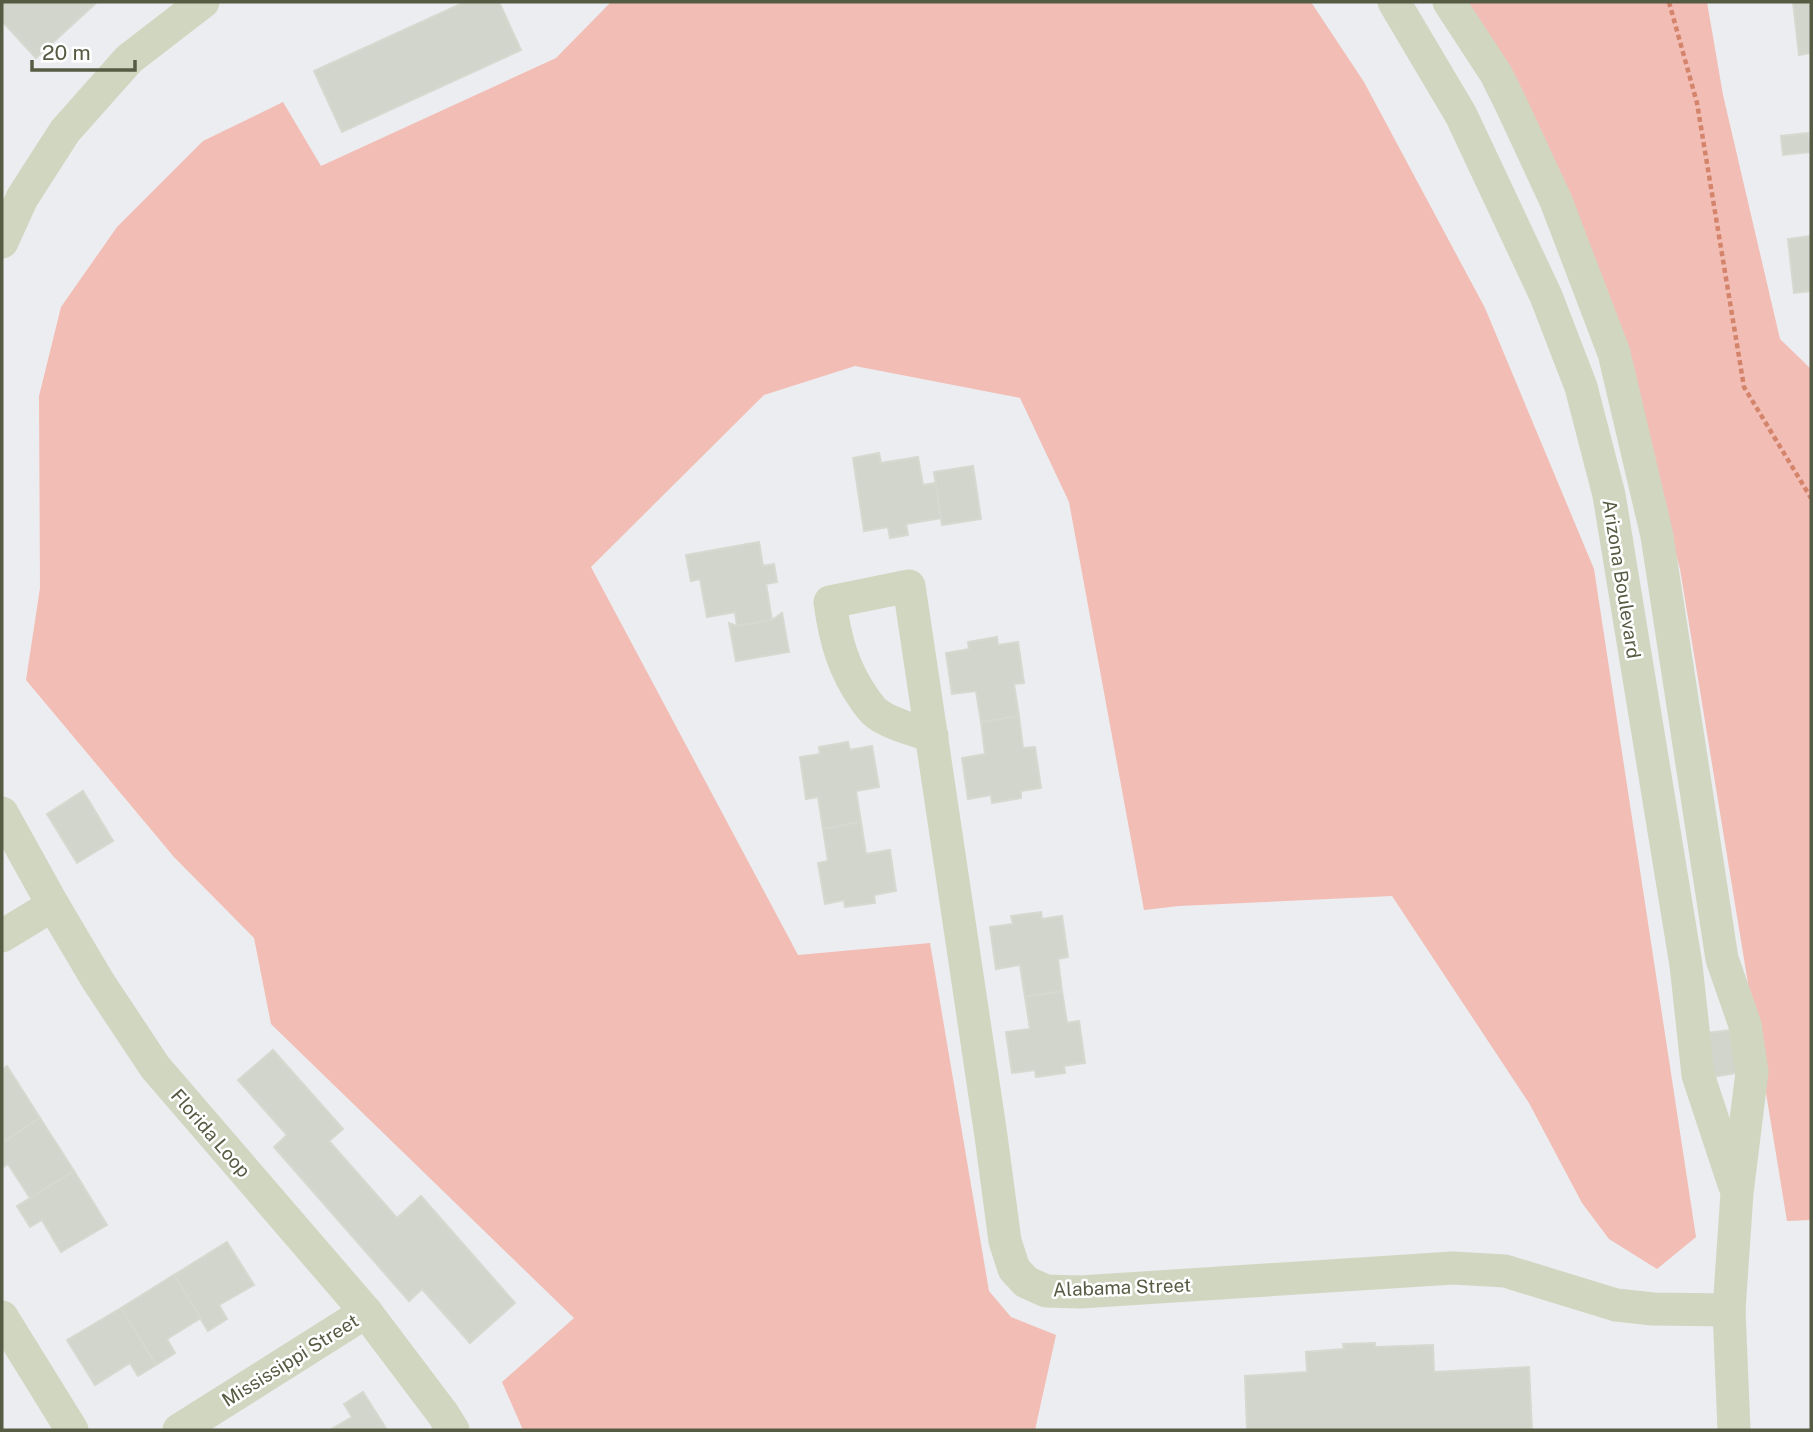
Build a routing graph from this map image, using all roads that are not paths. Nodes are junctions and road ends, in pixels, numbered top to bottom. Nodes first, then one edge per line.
1 (203, 2) edge
2 (1394, 2) edge
3 (1449, 2) edge
4 (1516, 232) junction
5 (1570, 237) junction
6 (2, 242) edge
7 (932, 736) dead end
8 (2, 813) edge
9 (53, 905) junction
10 (2, 936) edge
11 (1737, 1193) junction
12 (1729, 1310) junction
13 (366, 1312) junction
14 (2, 1317) edge
15 (72, 1430) edge
16 (178, 1430) edge
17 (453, 1430) edge
18 (1734, 1430) edge

1 - 6 street
2 - 4 street, Arizona Boulevard
3 - 5 street, Arizona Boulevard
4 - 5 street
4 - 11 street, Arizona Boulevard
5 - 11 street, Arizona Boulevard
7 - 12 street, Alabama Street
8 - 9 street, Florida Loop
9 - 10 street
9 - 13 street, Florida Loop
11 - 12 street, Arizona Boulevard
12 - 18 street, Arizona Boulevard
13 - 16 street, Mississippi Street
13 - 17 street, Florida Loop
14 - 15 street

